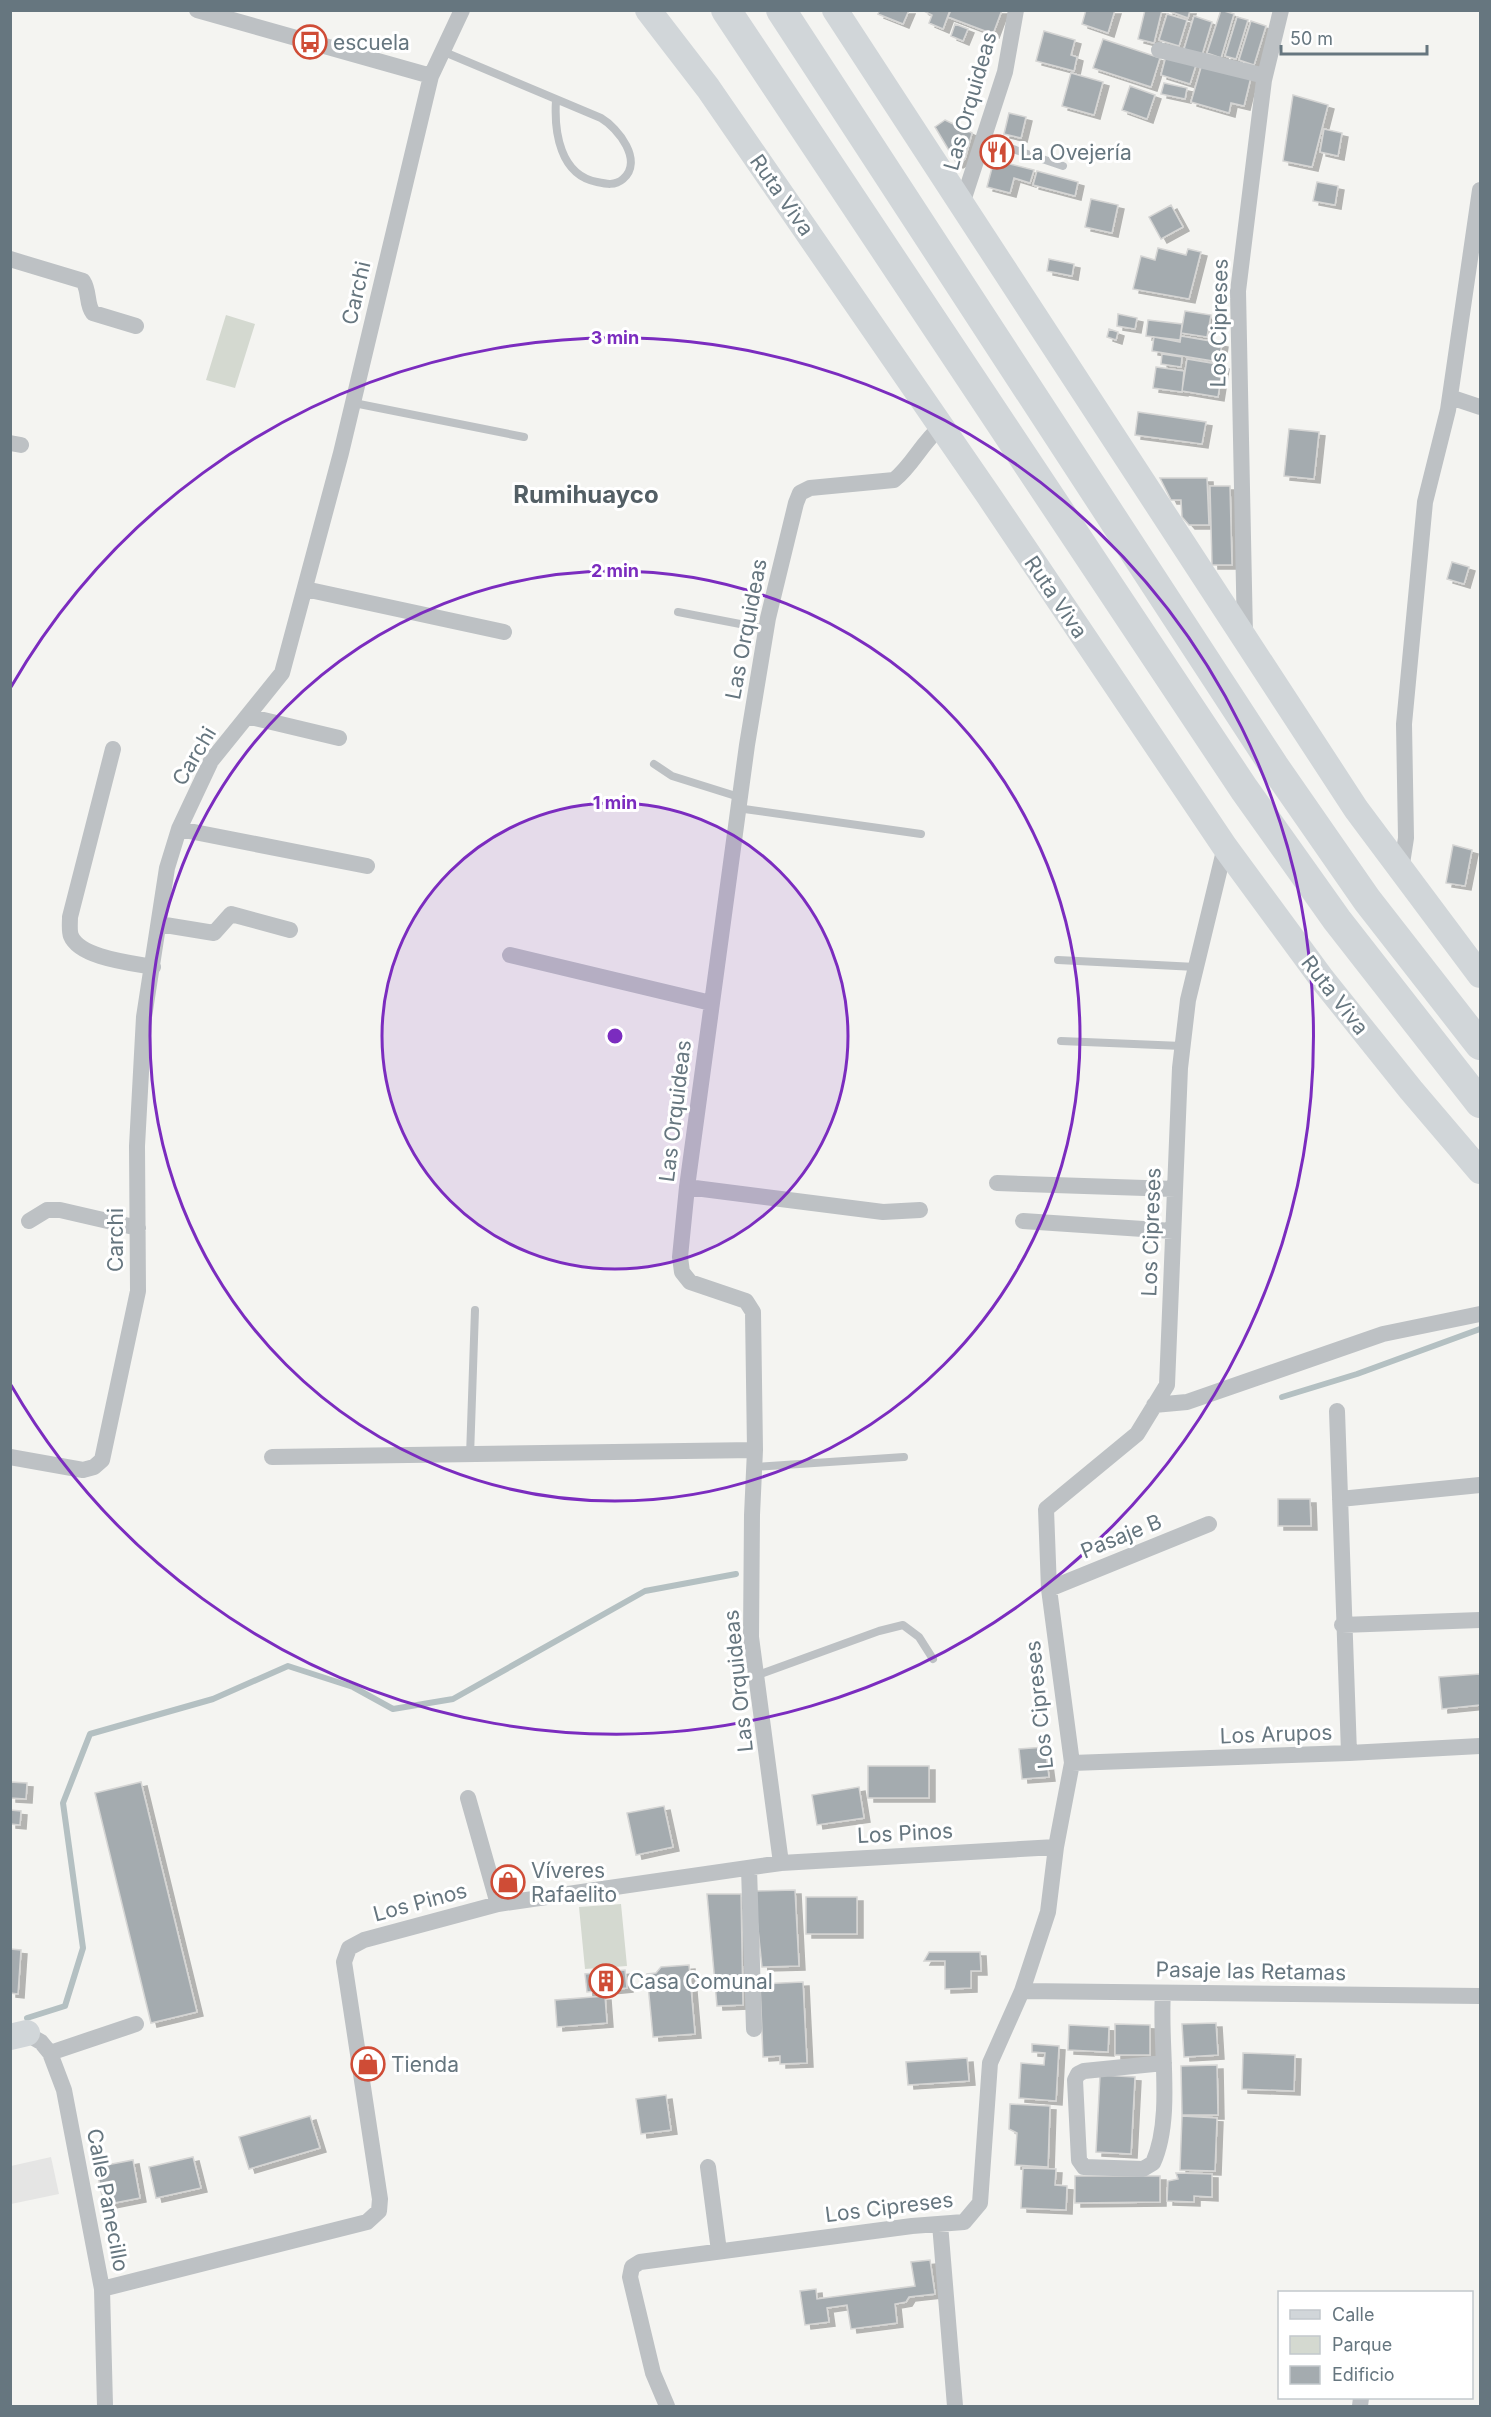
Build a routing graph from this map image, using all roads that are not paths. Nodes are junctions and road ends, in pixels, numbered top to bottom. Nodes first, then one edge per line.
1 (197, 10) edge
2 (462, 10) edge
3 (648, 10) edge
4 (726, 10) edge
5 (781, 10) edge
6 (835, 10) edge
7 (1016, 10) edge
8 (1281, 10) edge
9 (1158, 50) dead end
10 (442, 51) junction
11 (431, 76) junction
12 (1265, 76) junction
13 (556, 100) junction
14 (983, 140) junction
15 (1063, 166) dead end
16 (1480, 190) edge
17 (962, 204) junction
18 (10, 259) edge
19 (136, 326) dead end
20 (1450, 397) junction
21 (354, 403) junction
22 (1480, 407) edge
23 (941, 427) junction
24 (524, 436) dead end
25 (305, 589) junction
26 (678, 612) dead end
27 (766, 629) junction
28 (504, 632) dead end
29 (1245, 639) junction
30 (247, 716) junction
31 (339, 738) dead end
32 (113, 749) dead end
33 (654, 764) dead end
34 (738, 802) junction
35 (179, 829) junction
36 (921, 834) dead end
37 (1225, 847) junction
38 (367, 866) dead end
39 (1401, 870) junction
40 (159, 924) junction
41 (290, 930) dead end
42 (510, 955) dead end
43 (1058, 960) dead end
44 (153, 967) junction
45 (1196, 967) junction
46 (1480, 975) edge
47 (711, 1003) junction
48 (1061, 1041) dead end
49 (1480, 1045) edge
50 (1182, 1046) junction
51 (1480, 1103) edge
52 (1480, 1171) edge
53 (997, 1183) dead end
54 (687, 1187) junction
55 (1175, 1189) junction
56 (920, 1210) dead end
57 (29, 1221) dead end
58 (1023, 1221) dead end
59 (138, 1228) junction
60 (1173, 1231) junction
61 (475, 1310) dead end
62 (1480, 1314) edge
63 (1154, 1405) junction
64 (1337, 1411) dead end
65 (470, 1456) junction
66 (10, 1457) edge
67 (272, 1457) dead end
68 (904, 1457) dead end
69 (755, 1458) junction
70 (1480, 1485) edge
71 (1340, 1499) junction
72 (1209, 1524) dead end
73 (1049, 1589) junction
74 (1480, 1620) edge
75 (1342, 1625) junction
76 (933, 1659) dead end
77 (758, 1675) junction
78 (1480, 1746) edge
79 (1349, 1754) junction
80 (1072, 1763) junction
81 (468, 1798) dead end
82 (1056, 1847) junction
83 (781, 1863) junction
84 (749, 1868) junction
85 (498, 1904) junction
86 (1022, 1991) junction
87 (1163, 1993) junction
88 (1480, 1996) edge
89 (136, 2024) dead end
90 (754, 2029) dead end
91 (16, 2032) edge
92 (50, 2054) junction
93 (1164, 2062) junction
94 (708, 2167) dead end
95 (940, 2224) junction
96 (720, 2252) junction
97 (102, 2289) junction
98 (105, 2406) edge
99 (667, 2406) edge
100 (955, 2406) edge

1 - 11 street
2 - 10 street, Carchi
3 - 23 main road, Ruta Viva
4 - 51 highway
5 - 49 highway
6 - 17 main road
7 - 14 street, Las Orquideas
8 - 12 street, Los Cipreses
9 - 12 street
10 - 11 street, Carchi
10 - 13 lane
11 - 21 street, Carchi
12 - 29 street, Los Cipreses
13 - 13 lane
14 - 15 lane
14 - 17 street, Las Orquideas
16 - 20 street
17 - 29 main road
18 - 19 street
20 - 22 street
20 - 39 street
21 - 24 lane
21 - 25 street, Carchi
23 - 27 street, Las Orquideas
23 - 37 main road, Ruta Viva
25 - 28 street
25 - 30 street, Carchi
26 - 27 lane
27 - 34 street, Las Orquideas
29 - 39 main road
30 - 31 street
30 - 35 street, Carchi
32 - 44 street
33 - 34 lane
34 - 36 lane
34 - 47 street, Las Orquideas
35 - 38 street
35 - 40 street, Carchi
37 - 45 street, Los Cipreses
37 - 52 main road, Ruta Viva
39 - 46 main road
40 - 41 street
40 - 44 street, Carchi
42 - 47 street
43 - 45 lane
44 - 59 street, Carchi
45 - 50 street, Los Cipreses
47 - 54 street, Las Orquideas
48 - 50 lane
50 - 55 street, Los Cipreses
53 - 55 street
54 - 56 street
54 - 69 street, Las Orquideas
55 - 60 street, Los Cipreses
57 - 59 street
58 - 60 street
59 - 66 street, Carchi
60 - 63 street, Los Cipreses
61 - 65 lane
62 - 63 street
63 - 73 street, Los Cipreses
64 - 71 street
65 - 67 street
65 - 69 street
68 - 69 lane
69 - 77 street, Las Orquideas
70 - 71 street
71 - 75 street
72 - 73 street, Pasaje B
73 - 80 street, Los Cipreses
74 - 75 street
75 - 79 street
76 - 77 lane
77 - 83 street, Las Orquideas
78 - 79 street, Los Arupos
79 - 80 street, Los Arupos
80 - 82 street, Los Cipreses
81 - 85 street
82 - 83 street, Los Pinos
82 - 86 street, Los Cipreses
83 - 84 street, Los Pinos
84 - 85 street, Los Pinos
84 - 90 street
85 - 97 street, Los Pinos
86 - 87 street, Pasaje las Retamas
86 - 95 street, Los Cipreses
87 - 88 street, Pasaje las Retamas
87 - 93 street
89 - 92 street
91 - 92 street, Calle Panecillo
92 - 97 street, Calle Panecillo
93 - 93 street
94 - 96 street
95 - 96 street, Los Cipreses
95 - 100 street
96 - 99 street, Los Cipreses
97 - 98 street, Calle Panecillo

